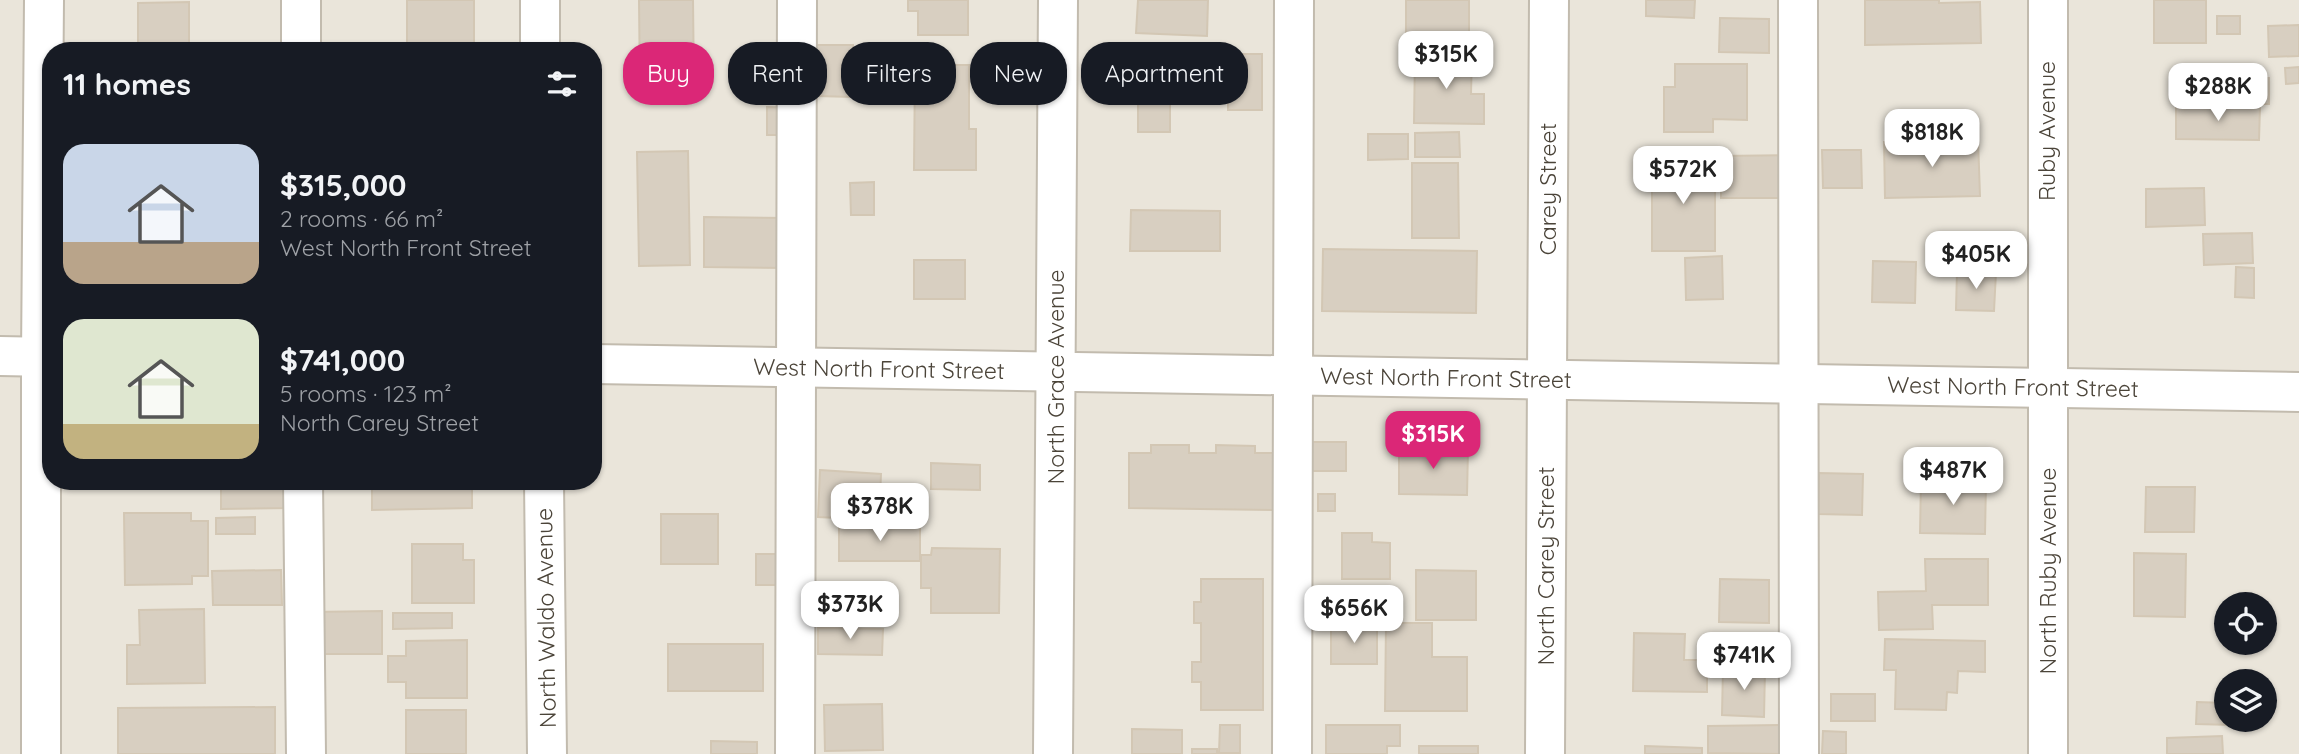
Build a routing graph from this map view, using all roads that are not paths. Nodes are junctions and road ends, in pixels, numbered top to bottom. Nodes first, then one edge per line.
1 (44, 0) edge
2 (301, 0) edge
3 (540, 0) edge
4 (797, 0) edge
5 (1058, 0) edge
6 (1294, 0) edge
7 (1549, 0) edge
8 (1798, 0) edge
9 (2048, 0) edge
10 (44, 42) edge
11 (301, 42) edge
12 (540, 42) edge
13 (0, 356) edge
14 (42, 357) edge
15 (602, 364) edge
16 (794, 367) junction
17 (1057, 371) junction
18 (1293, 375) junction
19 (1547, 379) junction
20 (1798, 383) junction
21 (2047, 387) junction
22 (2299, 392) edge
23 (44, 490) edge
24 (303, 490) edge
25 (544, 490) edge
26 (41, 754) edge
27 (306, 754) edge
28 (547, 754) edge
29 (795, 754) edge
30 (1053, 754) edge
31 (1292, 754) edge
32 (1545, 754) edge
33 (1800, 754) edge
34 (2048, 754) edge

1 - 10 street
2 - 11 street
3 - 12 street
4 - 16 street
5 - 17 street, North Grace Avenue
6 - 18 street
7 - 19 street, Carey Street
8 - 20 street
9 - 21 street, Ruby Avenue
13 - 14 street
15 - 16 street, West North Front Street
16 - 17 street, West North Front Street
16 - 29 street
17 - 18 street, West North Front Street
17 - 30 street, North Grace Avenue
18 - 19 street, West North Front Street
18 - 31 street
19 - 20 street, West North Front Street
19 - 32 street, North Carey Street
20 - 21 street, West North Front Street
20 - 33 street
21 - 22 street, West North Front Street
21 - 34 street, North Ruby Avenue
23 - 26 street
24 - 27 street
25 - 28 street, North Waldo Avenue

